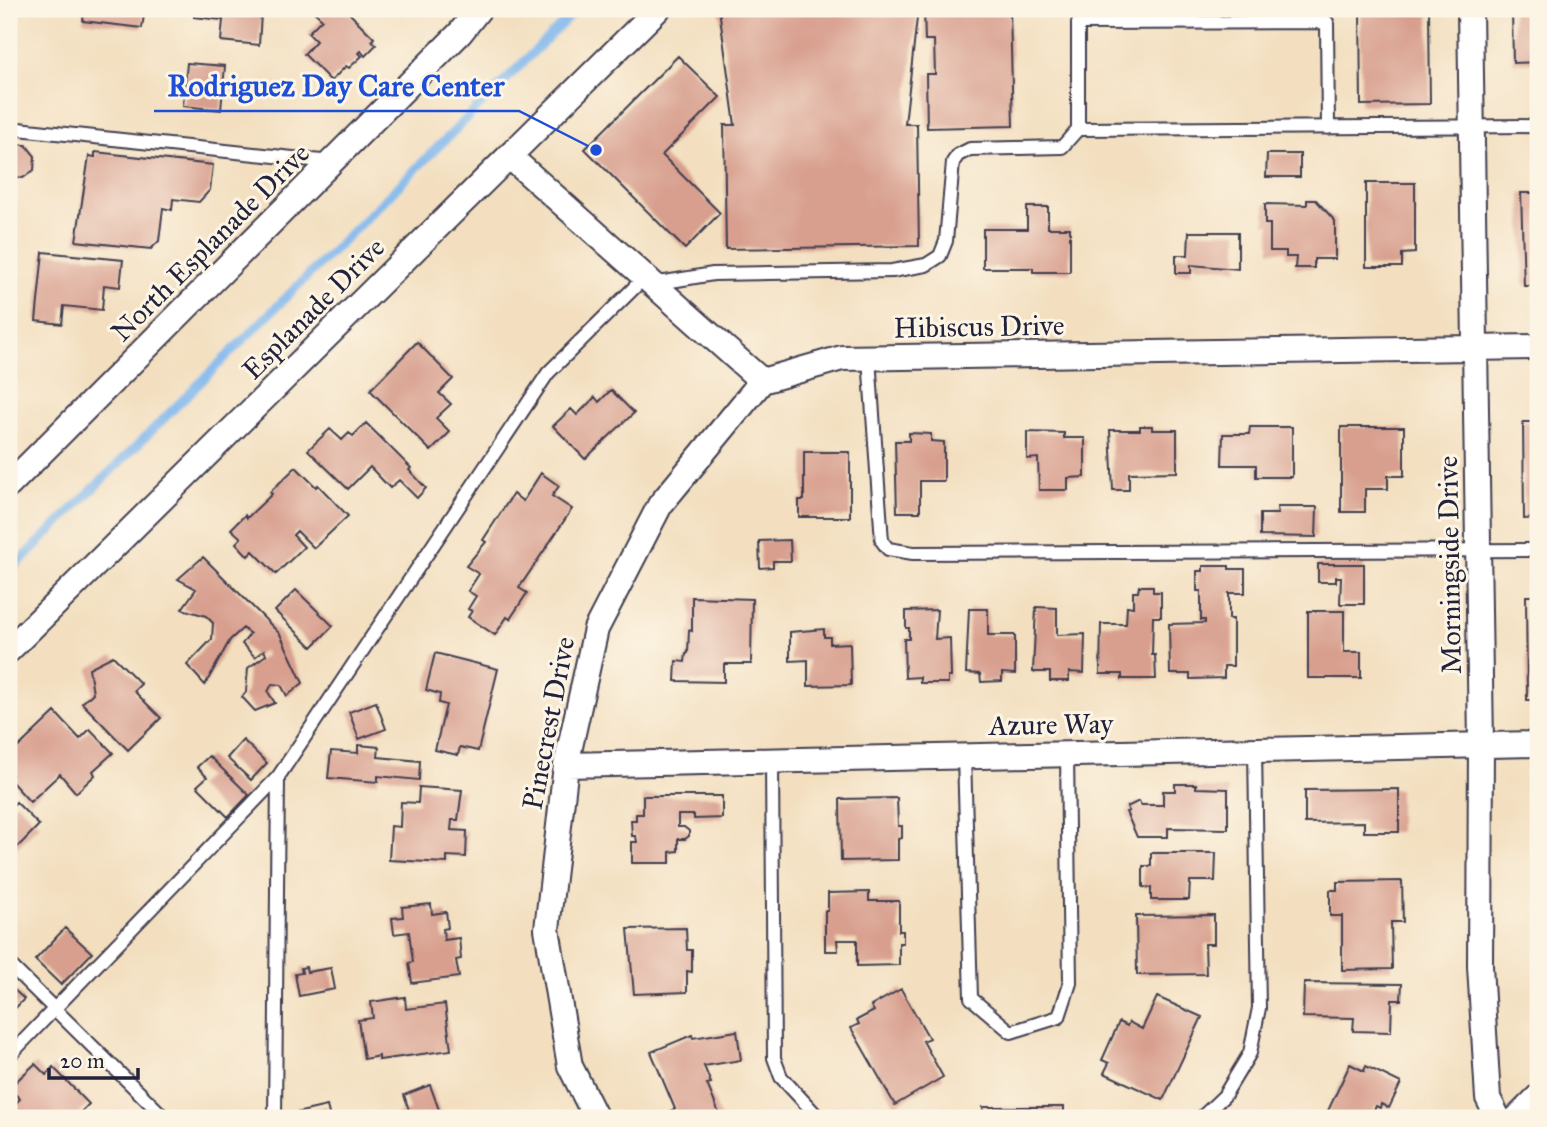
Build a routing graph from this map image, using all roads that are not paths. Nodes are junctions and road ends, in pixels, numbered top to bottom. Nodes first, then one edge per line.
1 (479, 9) edge
2 (658, 9) edge
3 (1470, 9) edge
4 (1538, 126) edge
5 (1471, 127) junction
6 (9, 128) edge
7 (1328, 128) junction
8 (1079, 129) junction
9 (509, 156) junction
10 (331, 163) junction
11 (649, 281) junction
12 (1538, 347) edge
13 (1476, 348) junction
14 (869, 358) junction
15 (762, 382) junction
16 (9, 485) edge
17 (1538, 550) edge
18 (1478, 551) junction
19 (9, 650) edge
20 (1481, 744) junction
21 (1538, 744) edge
22 (1255, 749) junction
23 (1067, 753) junction
24 (964, 756) junction
25 (772, 760) junction
26 (566, 765) junction
27 (278, 777) junction
28 (9, 964) edge
29 (54, 1009) junction
30 (9, 1056) edge
31 (1538, 1097) edge
32 (165, 1118) edge
33 (275, 1118) edge
34 (596, 1118) edge
35 (819, 1118) edge
36 (1201, 1118) edge
37 (1498, 1118) edge
38 (1517, 1118) edge

1 - 10 street, North Esplanade Drive
2 - 9 street, Esplanade Drive
3 - 5 street, Morningside Drive
4 - 5 lane
5 - 7 lane
5 - 13 street, Morningside Drive
6 - 10 lane
7 - 8 lane
7 - 8 lane
8 - 11 lane
9 - 11 street
9 - 19 street, Esplanade Drive
10 - 16 street, North Esplanade Drive
11 - 15 street
11 - 27 lane
12 - 13 street, Hibiscus Drive
13 - 14 street, Hibiscus Drive
13 - 18 street, Morningside Drive
14 - 15 street, Hibiscus Drive
14 - 18 lane
15 - 26 street, Pinecrest Drive
17 - 18 lane
18 - 20 street, Morningside Drive
20 - 21 street, Azure Way
20 - 22 street, Azure Way
20 - 37 street, Morningside Drive
22 - 23 street, Azure Way
22 - 36 lane
23 - 24 street, Azure Way
23 - 24 lane
24 - 25 street, Azure Way
25 - 26 street, Azure Way
25 - 35 lane
26 - 34 street, Pinecrest Drive
27 - 29 lane
27 - 33 lane
28 - 29 lane
29 - 30 lane
29 - 32 lane
31 - 38 street

